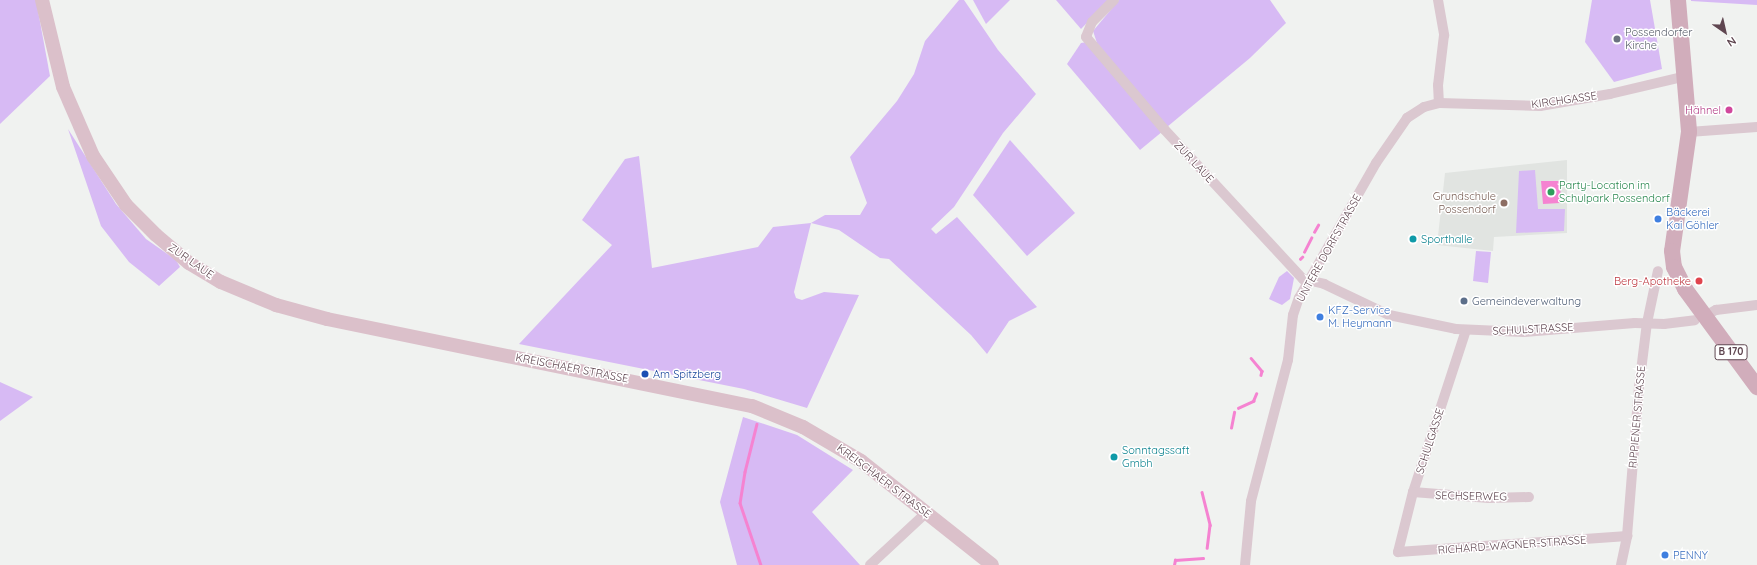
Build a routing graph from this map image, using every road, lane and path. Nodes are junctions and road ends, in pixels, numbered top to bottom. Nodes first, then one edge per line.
1 (42, 0) edge
2 (1114, 0) edge
3 (1438, 0) edge
4 (1678, 0) edge
5 (1686, 76) junction
6 (1439, 104) junction
7 (1757, 127) edge
8 (1689, 132) junction
9 (1658, 271) dead end
10 (1308, 281) junction
11 (1757, 305) edge
12 (1700, 318) junction
13 (1647, 323) junction
14 (1466, 330) junction
15 (485, 350) joint
16 (1757, 387) edge
17 (1413, 492) junction
18 (1529, 497) dead end
19 (927, 512) junction
20 (1627, 536) junction
21 (1398, 552) joint
22 (870, 565) edge
23 (992, 565) edge
24 (1245, 565) edge
25 (1621, 565) edge

1 - 15 main road, ZUR LAUE
2 - 10 street, ZUR LAUE
3 - 6 street
4 - 5 main road, B 170
5 - 6 street, KIRCHGASSE
5 - 8 main road, B 170
6 - 10 street, UNTERE DORFSTRASSE
7 - 8 street
8 - 12 main road, B 170
9 - 13 street, RIPPIENER STRASSE
10 - 14 street, SCHULSTRASSE
10 - 24 street, UNTERE DORFSTRASSE
11 - 12 street, SCHULSTRASSE
12 - 13 street, SCHULSTRASSE
12 - 16 main road, B 170
13 - 14 street, SCHULSTRASSE
13 - 20 street, RIPPIENER STRASSE
14 - 17 street, SCHULGASSE
15 - 19 main road, KREISCHAER STRASSE
17 - 18 street, SECHSERWEG
17 - 21 street, SCHULGASSE
19 - 22 street
19 - 23 main road, KREISCHAER STRASSE
20 - 21 street, RICHARD-WAGNER-STRASSE
20 - 25 street, RIPPIENER STRASSE

